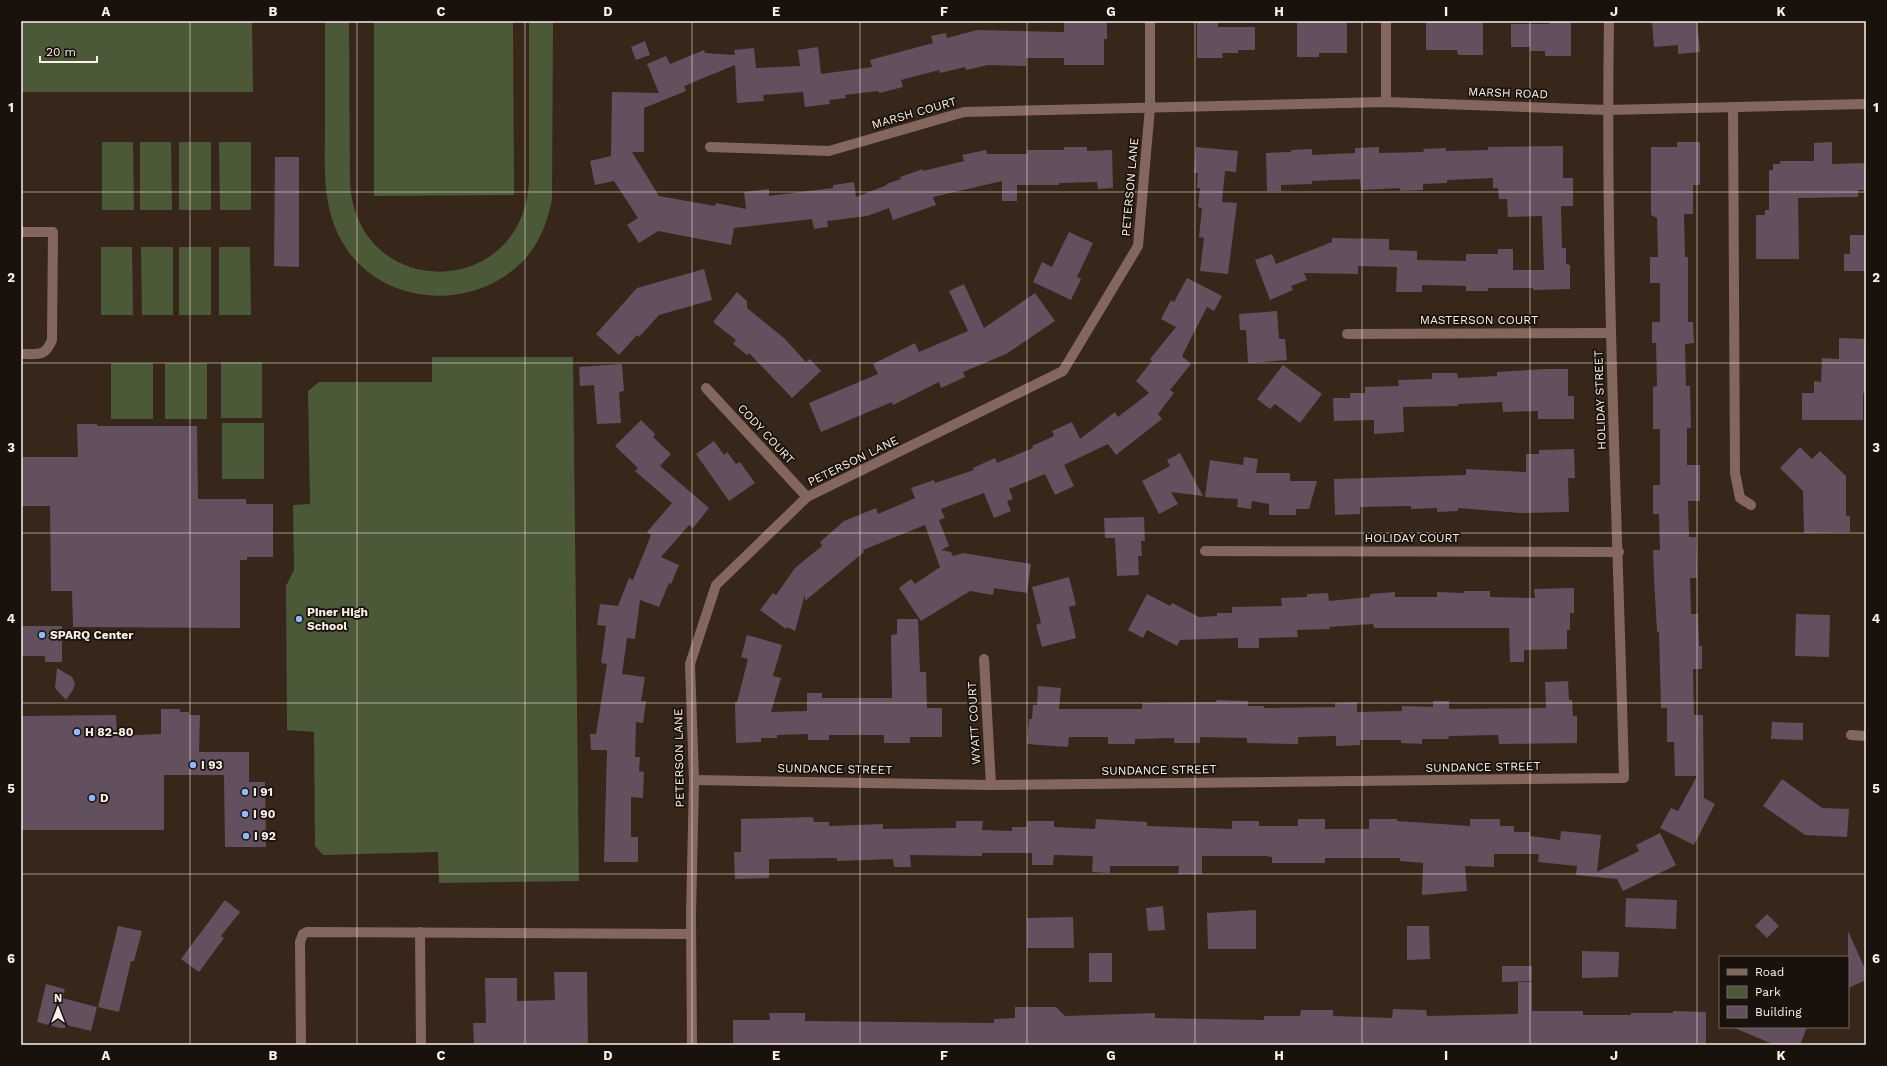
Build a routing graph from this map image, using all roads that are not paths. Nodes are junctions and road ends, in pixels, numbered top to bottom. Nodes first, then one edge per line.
1 (1150, 21) edge
2 (1386, 21) edge
3 (1609, 21) edge
4 (1386, 102) junction
5 (1866, 104) edge
6 (1150, 107) junction
7 (1733, 107) junction
8 (1607, 110) junction
9 (710, 147) dead end
10 (21, 232) edge
11 (1611, 333) junction
12 (1347, 334) dead end
13 (21, 354) edge
14 (706, 388) dead end
15 (807, 498) junction
16 (1751, 505) dead end
17 (1205, 551) dead end
18 (1619, 552) junction
19 (984, 659) dead end
20 (1851, 736) dead end
21 (1866, 736) edge
22 (1624, 778) joint
23 (694, 780) junction
24 (990, 785) junction
25 (420, 932) junction
26 (691, 934) junction
27 (301, 1045) edge
28 (421, 1045) edge
29 (692, 1045) edge

1 - 6 street, PETERSON LANE
2 - 4 street
3 - 8 street, HOLIDAY STREET
4 - 6 street, MARSH ROAD
4 - 8 street, MARSH ROAD
5 - 7 street, MARSH ROAD
6 - 9 street, MARSH COURT
6 - 15 street, PETERSON LANE
7 - 8 street, MARSH ROAD
7 - 16 street
8 - 11 street, HOLIDAY STREET
10 - 13 street
11 - 12 street, MASTERSON COURT
11 - 18 street, HOLIDAY STREET
14 - 15 street, CODY COURT
15 - 23 street, PETERSON LANE
17 - 18 street, HOLIDAY COURT
18 - 22 street, HOLIDAY STREET
19 - 24 street, WYATT COURT
20 - 21 street
22 - 24 street, SUNDANCE STREET
23 - 24 street, SUNDANCE STREET
23 - 26 street, PETERSON LANE
25 - 26 street
25 - 27 street
25 - 28 street
26 - 29 street, PETERSON LANE

